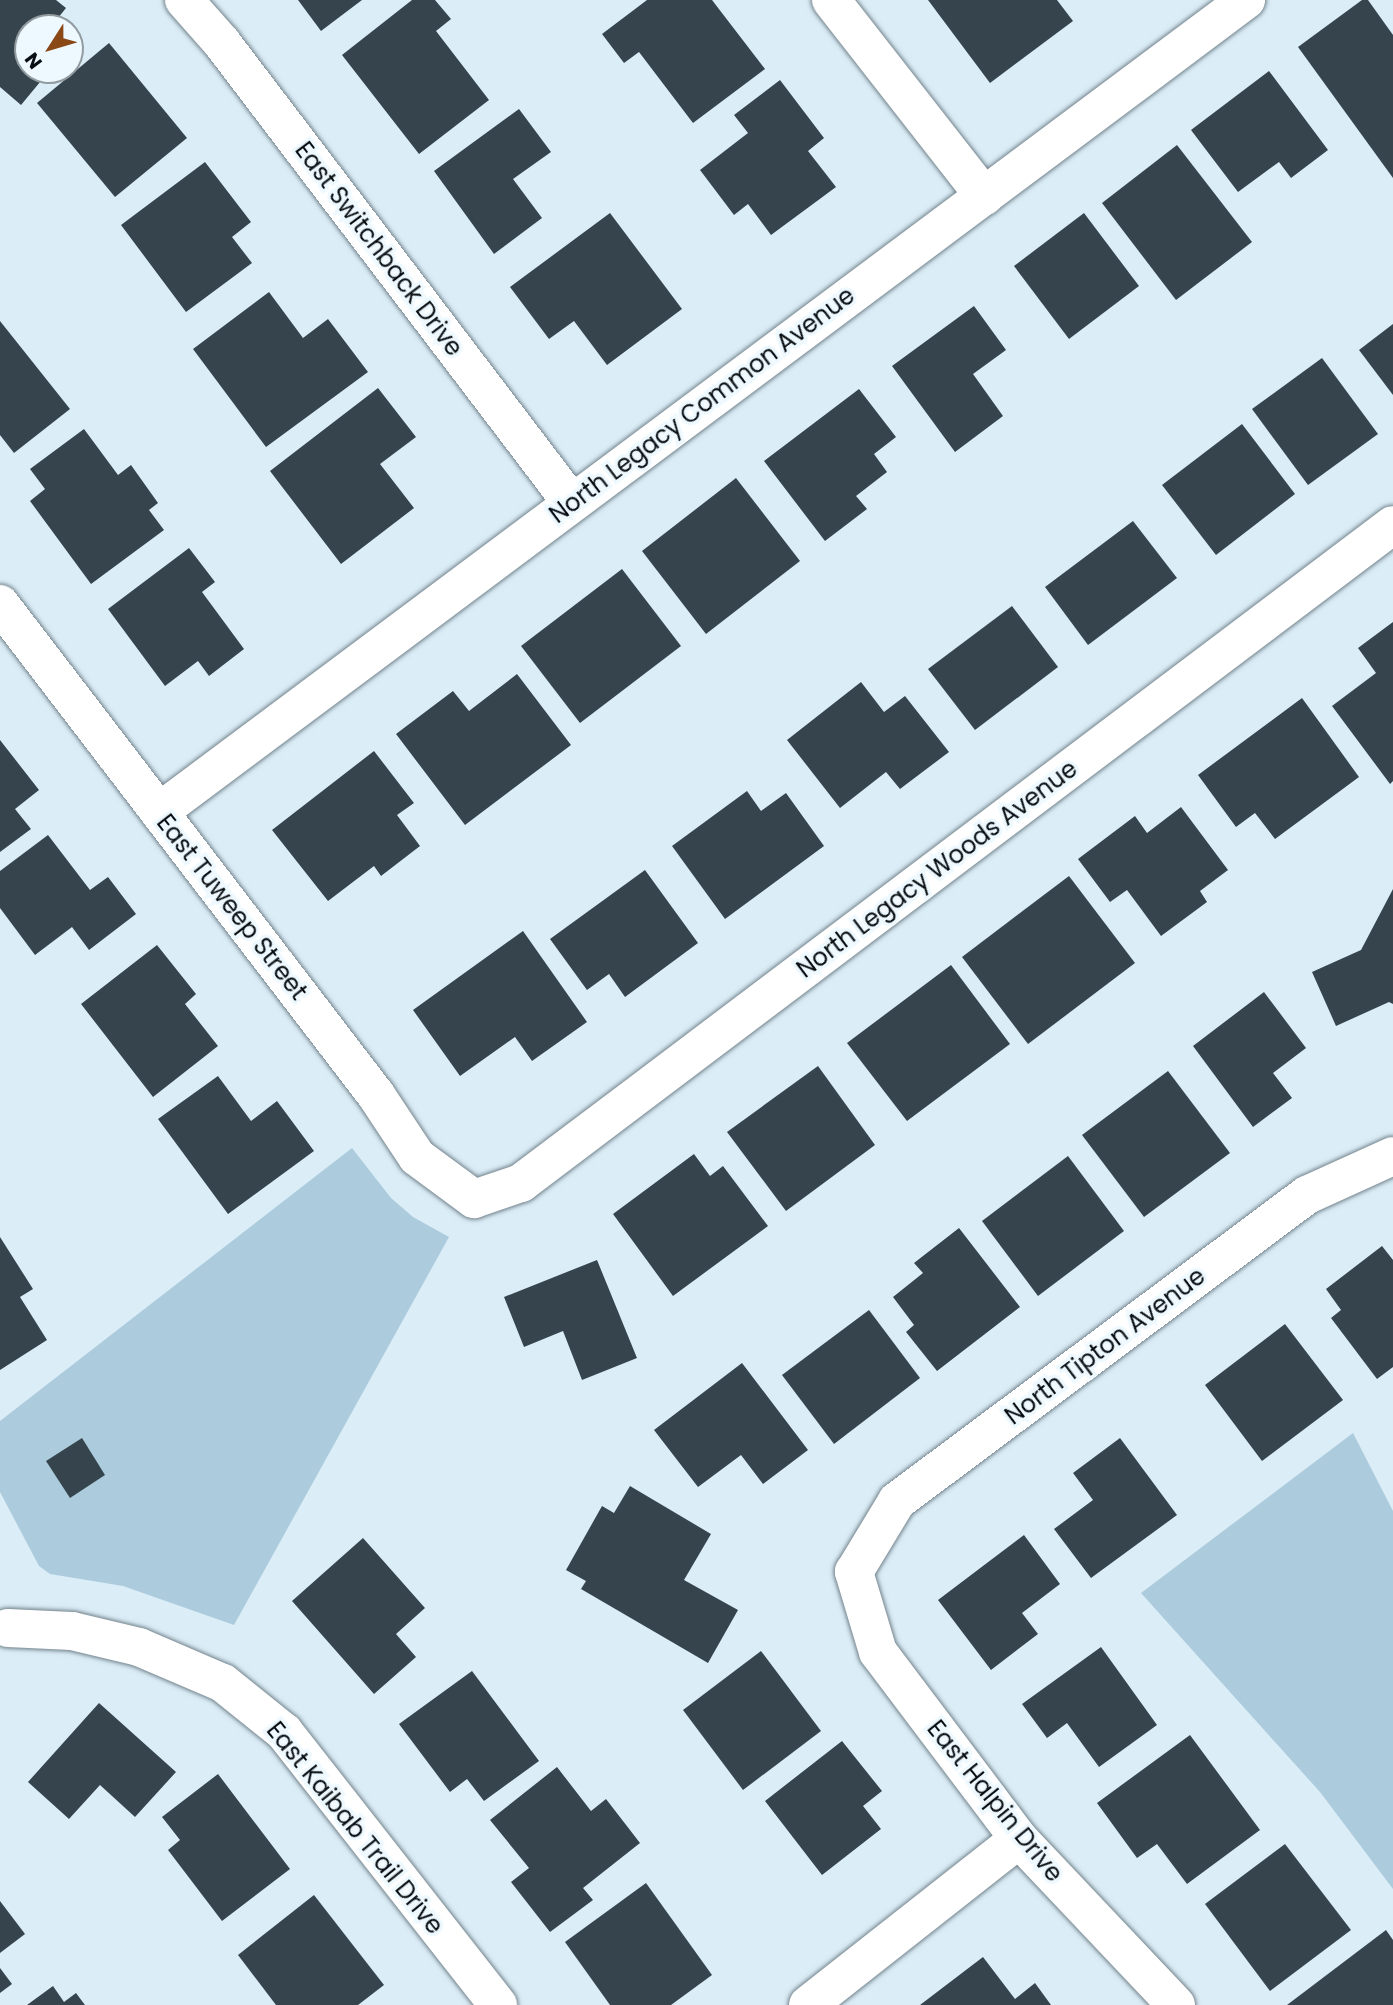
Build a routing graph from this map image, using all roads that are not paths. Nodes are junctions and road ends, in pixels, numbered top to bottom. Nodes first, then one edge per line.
1 (184, 0) edge
2 (831, 0) edge
3 (1246, 0) edge
4 (984, 196) junction
5 (571, 502) junction
6 (1393, 525) edge
7 (0, 604) edge
8 (159, 812) junction
9 (1391, 1156) edge
10 (474, 1199) joint
11 (854, 1572) joint
12 (3, 1633) edge
13 (1019, 1839) junction
14 (498, 2005) edge
15 (808, 2005) edge
16 (1176, 2005) edge

1 - 5 street, East Switchback Drive
2 - 4 street
3 - 4 street, North Legacy Common Avenue
4 - 5 street, North Legacy Common Avenue
5 - 8 street, North Legacy Common Avenue
6 - 10 street, North Legacy Woods Avenue
7 - 8 street, East Tuweep Street
8 - 10 street, East Tuweep Street
9 - 11 street, North Tipton Avenue
11 - 13 street, East Halpin Drive
12 - 14 street, East Kaibab Trail Drive
13 - 15 street
13 - 16 street, East Halpin Drive

